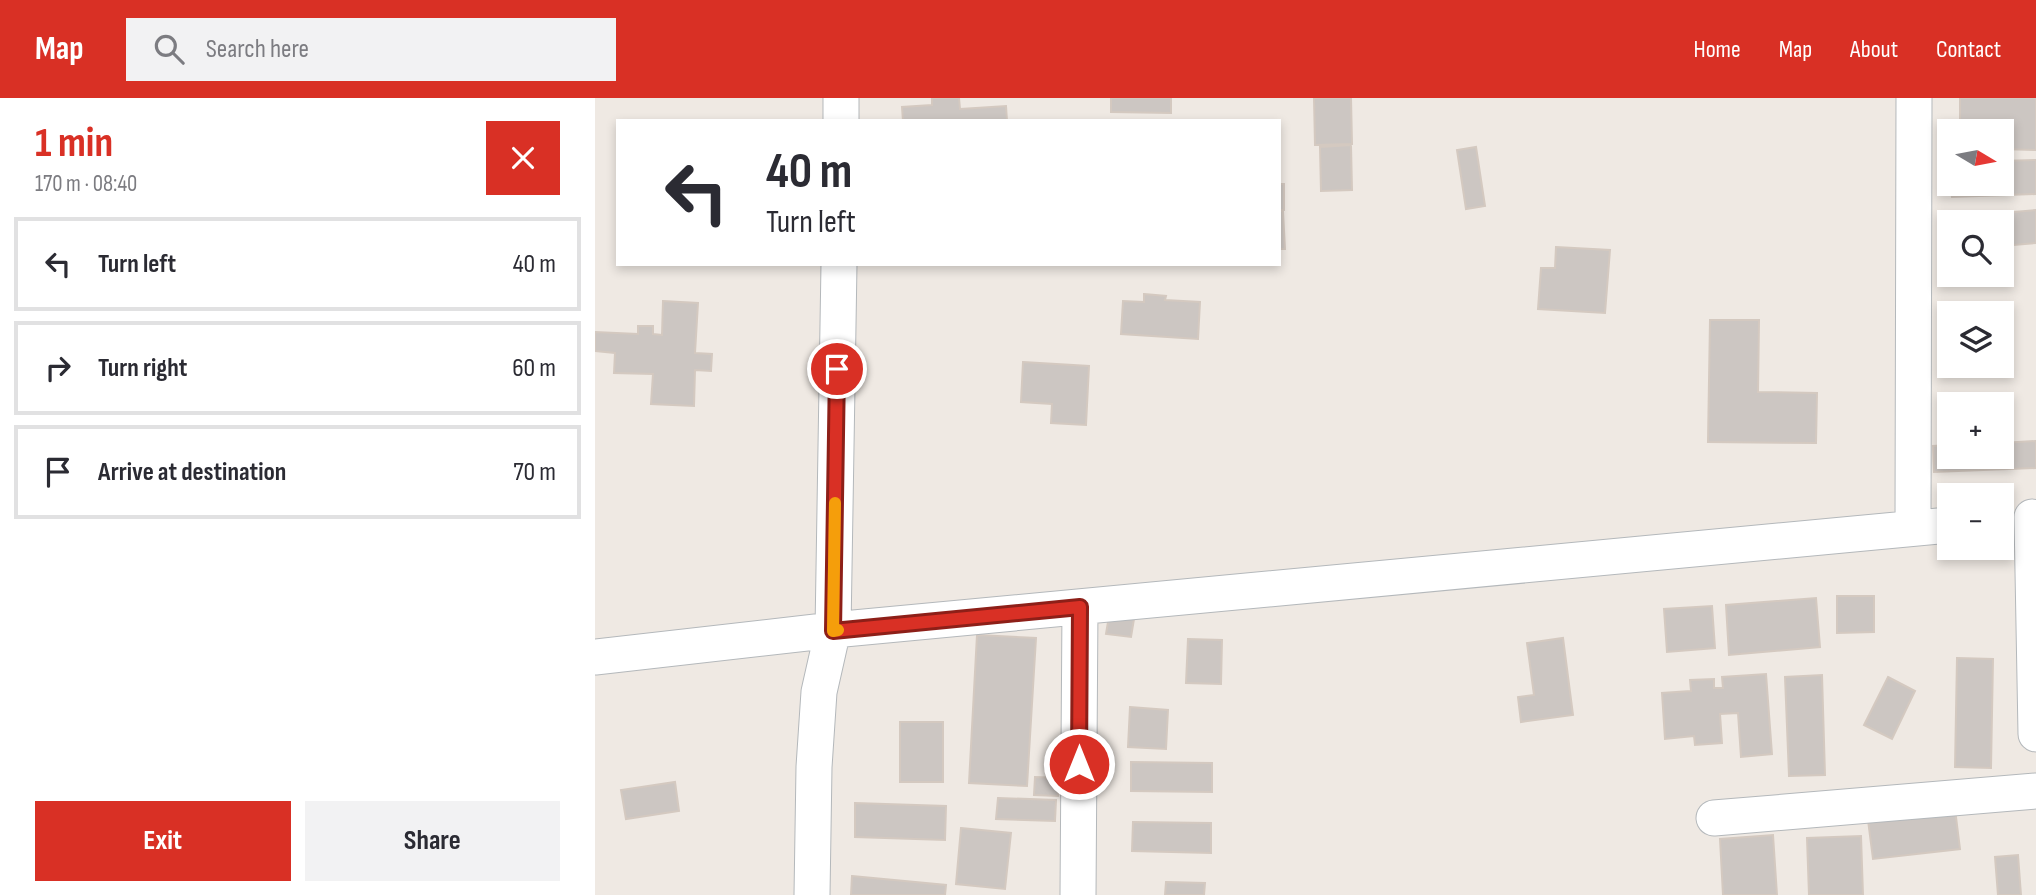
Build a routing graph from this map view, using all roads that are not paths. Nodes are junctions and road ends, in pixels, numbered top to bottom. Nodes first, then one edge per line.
1 (841, 98) edge
2 (1915, 98) edge
3 (841, 119) edge
4 (839, 266) edge
5 (2023, 518) edge
6 (1937, 526) edge
7 (1913, 528) junction
8 (1080, 607) junction
9 (833, 631) junction
10 (596, 659) edge
11 (2036, 734) edge
12 (2036, 791) edge
13 (1714, 818) dead end
14 (812, 895) edge
15 (1078, 895) edge

1 - 3 street
2 - 7 street
4 - 9 street
5 - 11 street
6 - 7 street
7 - 8 street
8 - 9 street
8 - 15 street
9 - 10 street
9 - 14 street
12 - 13 street

